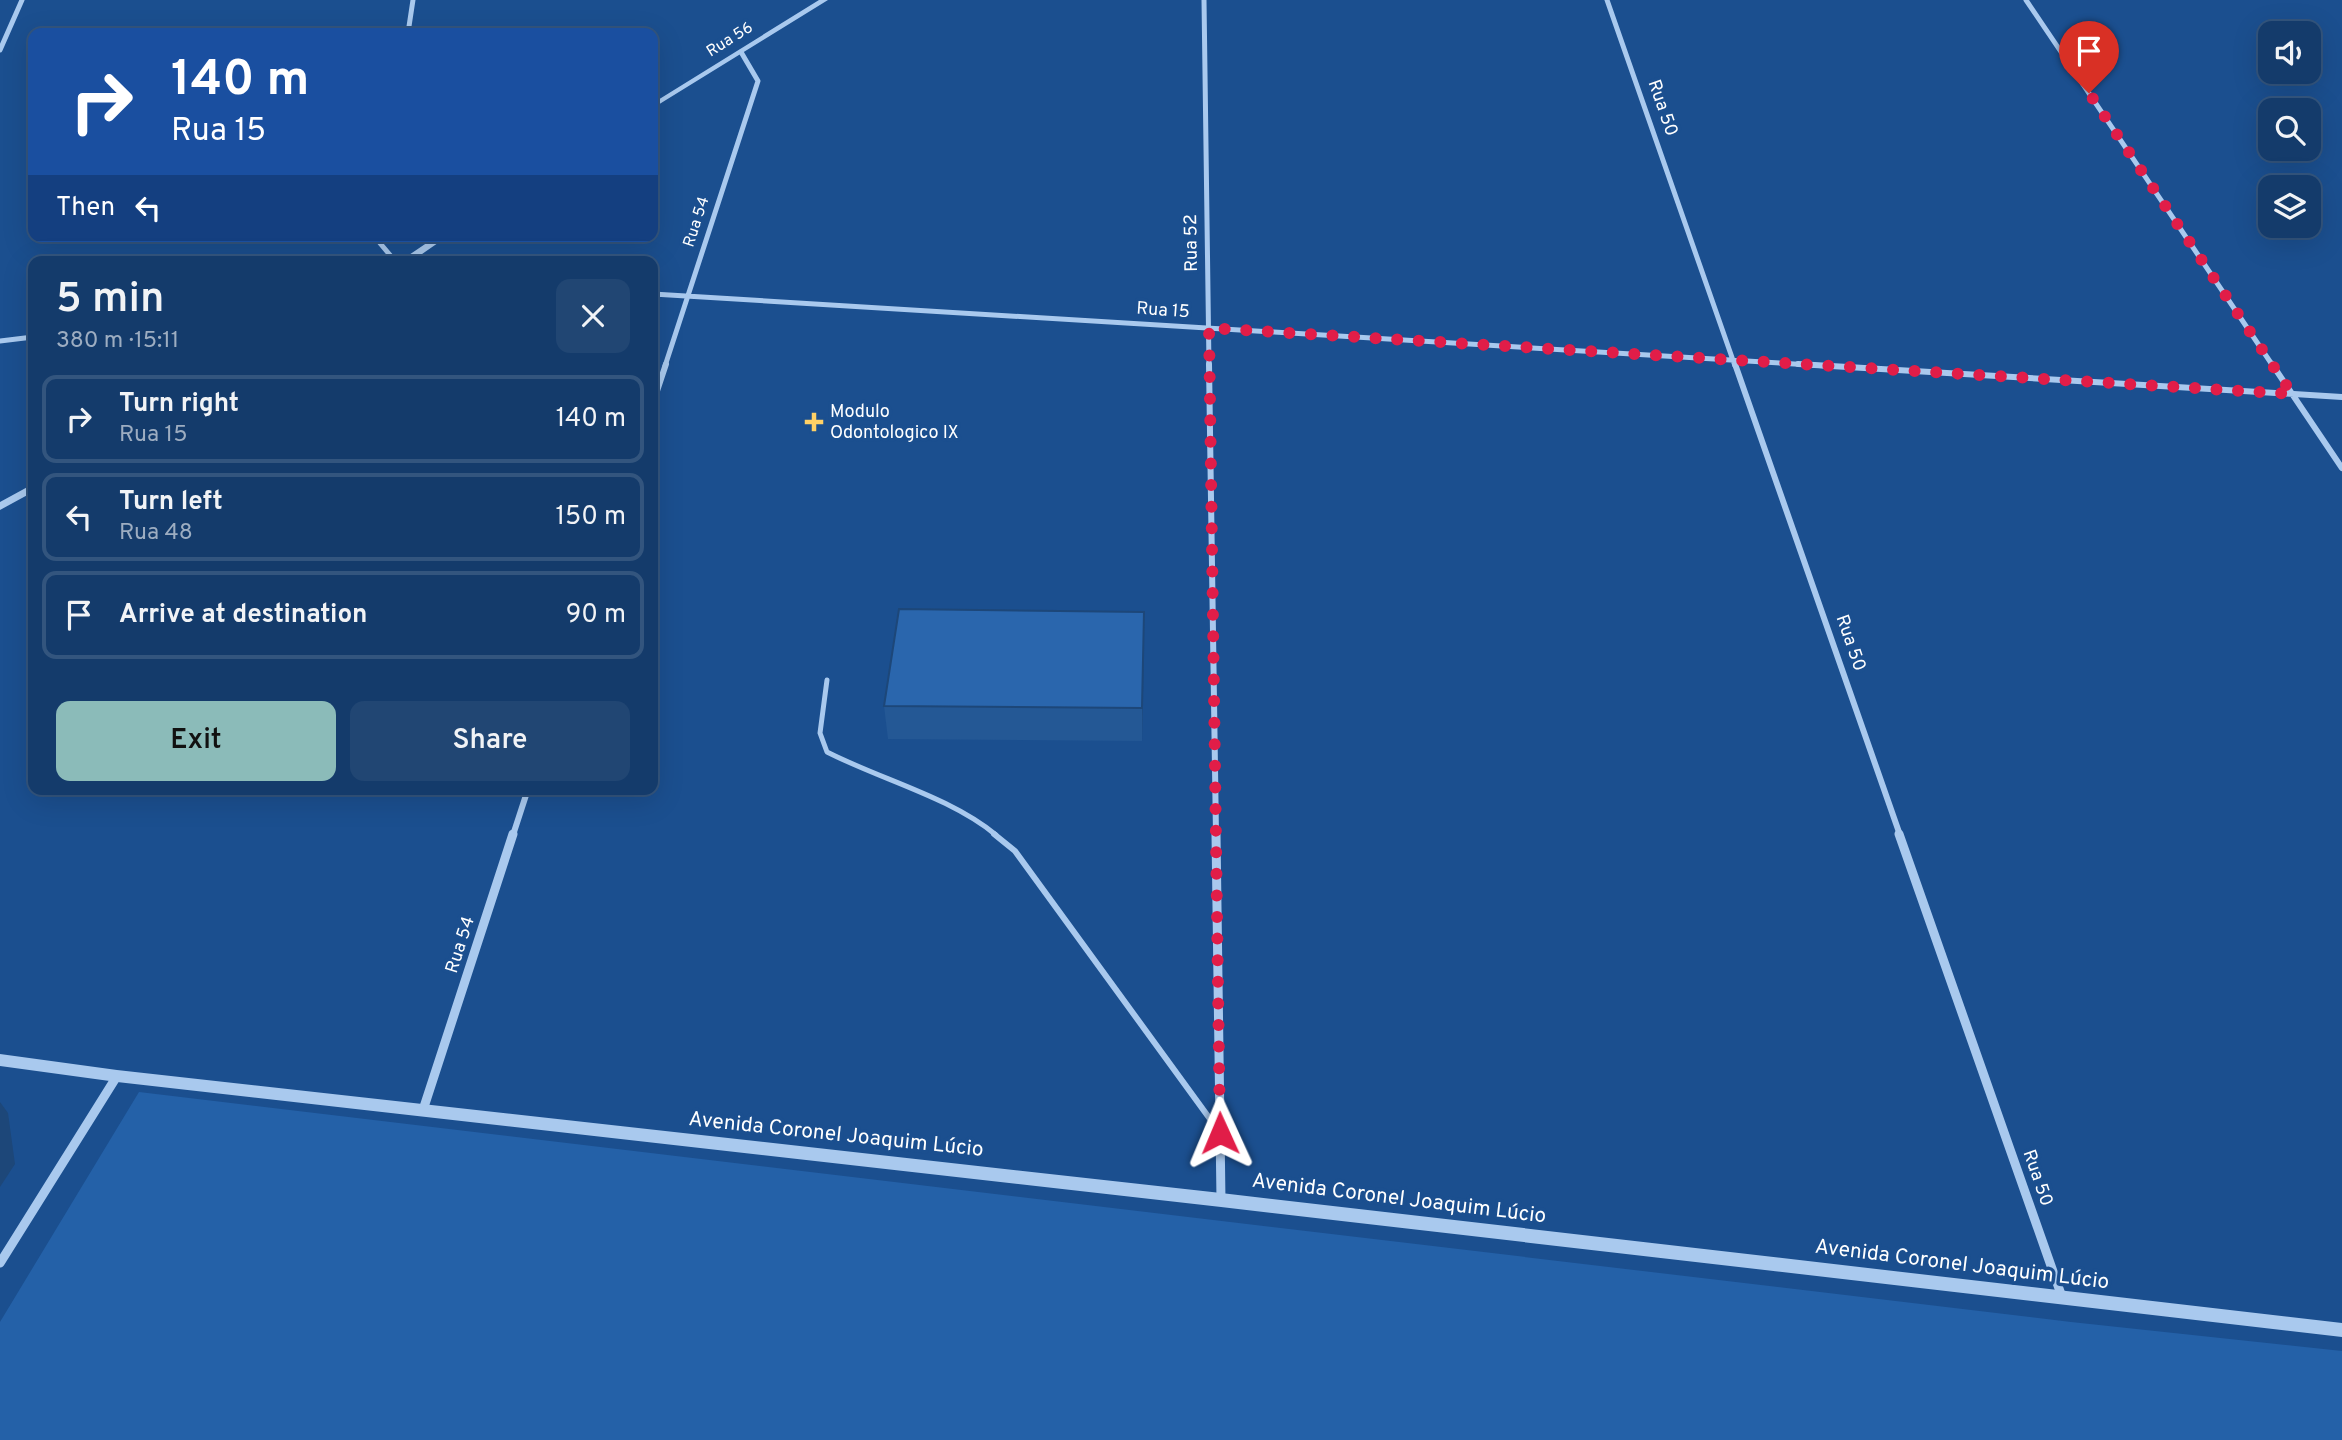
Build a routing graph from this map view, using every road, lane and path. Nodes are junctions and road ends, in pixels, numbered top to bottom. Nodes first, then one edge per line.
1 (22, 0) edge
2 (413, 0) edge
3 (824, 0) edge
4 (1204, 0) edge
5 (1607, 0) edge
6 (2026, 0) edge
7 (409, 28) edge
8 (0, 50) edge
9 (741, 52) junction
10 (658, 103) edge
11 (379, 242) edge
12 (435, 242) edge
13 (391, 256) edge
14 (413, 256) edge
15 (658, 294) edge
16 (688, 296) junction
17 (1209, 328) junction
18 (28, 338) edge
19 (0, 341) edge
20 (1734, 360) junction
21 (658, 389) edge
22 (2292, 394) junction
23 (2342, 397) edge
24 (2342, 468) edge
25 (28, 490) edge
26 (0, 507) edge
27 (827, 680) dead end
28 (526, 795) edge
29 (0, 1059) edge
30 (117, 1076) junction
31 (423, 1110) junction
32 (1220, 1133) junction
33 (1221, 1200) junction
34 (0, 1263) edge
35 (2062, 1297) junction
36 (2342, 1330) edge

1 - 8 street
2 - 7 street
3 - 9 street, Rua 56
4 - 17 street, Rua 52
5 - 20 street, Rua 50
6 - 22 street
9 - 10 street, Rua 56
9 - 16 street, Rua 54
11 - 13 street
12 - 14 street
15 - 16 street, Rua 15
16 - 17 street, Rua 15
16 - 21 street, Rua 54
17 - 20 street, Rua 15
17 - 32 street, Rua 52
18 - 19 street
20 - 22 street, Rua 15
20 - 35 street, Rua 50
22 - 23 street, Rua 15
22 - 24 street
25 - 26 street
27 - 32 lane
28 - 31 street, Rua 54
29 - 30 street, Avenida Coronel Joaquim Lúcio
30 - 31 street, Avenida Coronel Joaquim Lúcio
30 - 34 street
31 - 33 street, Avenida Coronel Joaquim Lúcio
32 - 33 street, Rua 52
33 - 35 street, Avenida Coronel Joaquim Lúcio
35 - 36 street, Avenida Coronel Joaquim Lúcio

